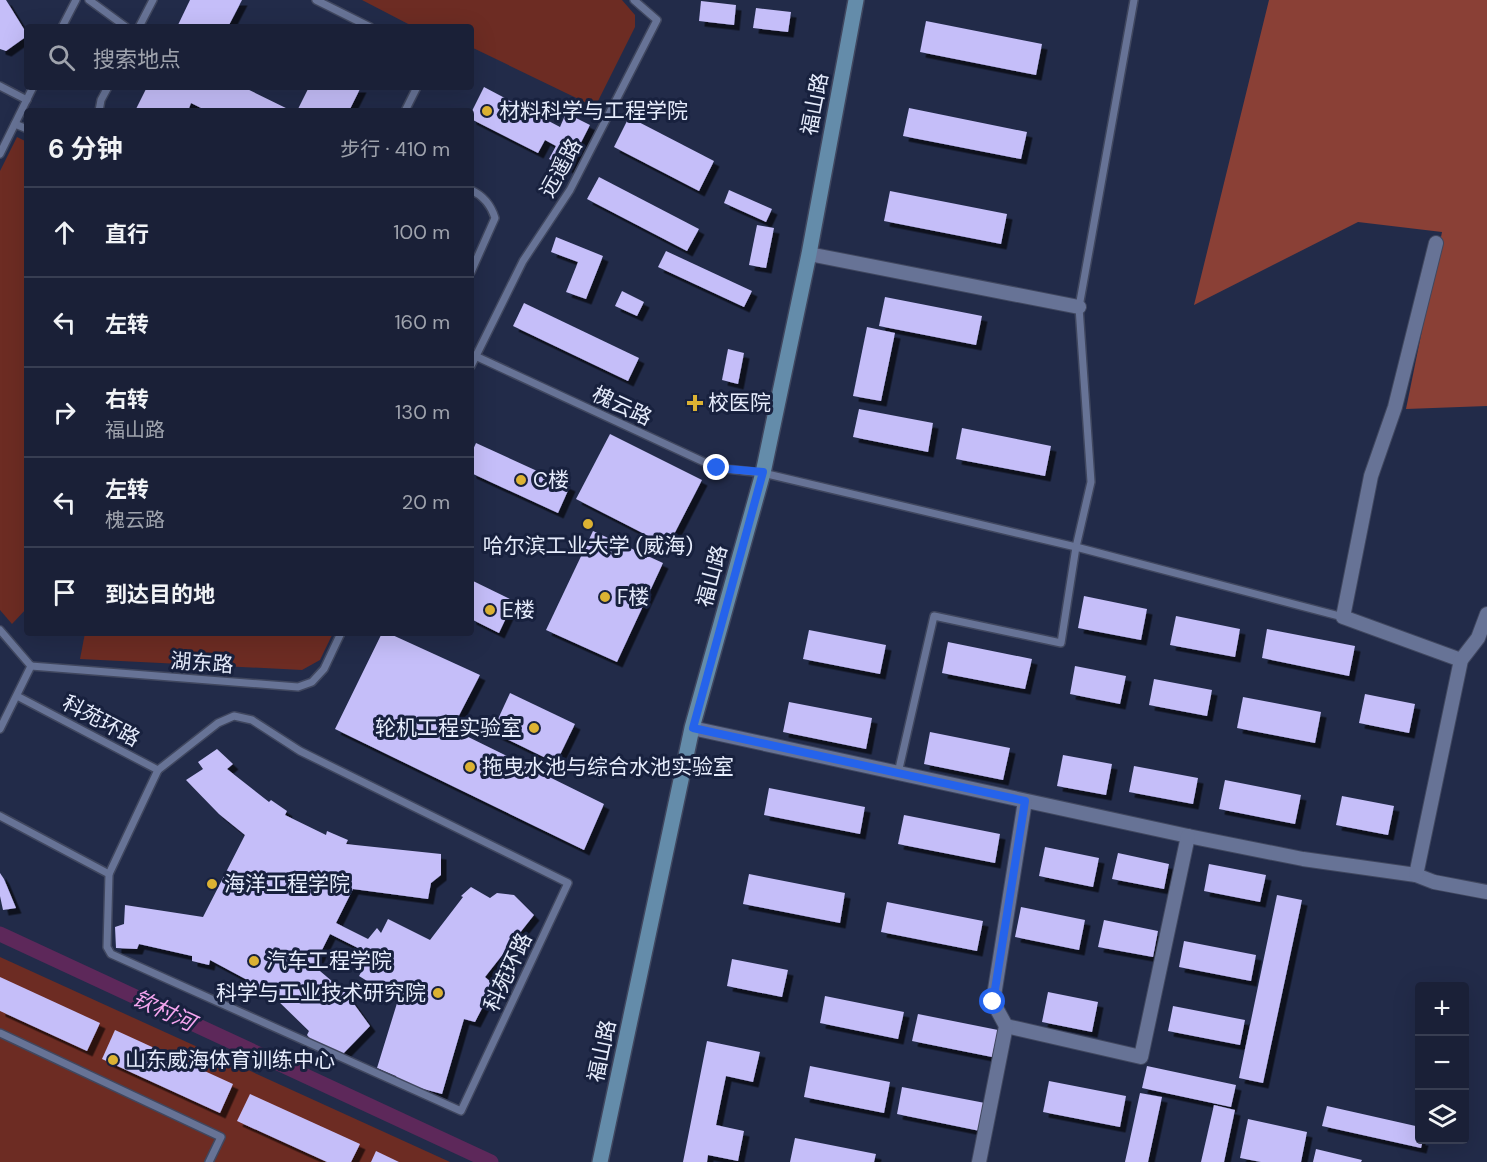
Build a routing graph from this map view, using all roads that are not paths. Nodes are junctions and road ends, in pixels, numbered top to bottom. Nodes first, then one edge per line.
1 (76, 0) edge
2 (89, 0) edge
3 (153, 0) edge
4 (316, 0) edge
5 (634, 0) edge
6 (856, 0) edge
7 (1134, 0) edge
8 (64, 24) edge
9 (122, 24) edge
10 (141, 24) edge
11 (364, 24) edge
12 (0, 86) edge
13 (32, 90) edge
14 (106, 90) edge
15 (416, 90) edge
16 (27, 100) junction
17 (100, 108) edge
18 (406, 108) edge
19 (15, 124) junction
20 (24, 128) edge
21 (0, 154) edge
22 (474, 192) edge
23 (1436, 243) dead end
24 (809, 254) junction
25 (474, 265) edge
26 (1079, 307) junction
27 (474, 353) edge
28 (474, 355) edge
29 (763, 472) junction
30 (1076, 547) junction
31 (1487, 614) edge
32 (1343, 616) junction
33 (0, 630) edge
34 (340, 636) edge
35 (1461, 660) junction
36 (32, 666) junction
37 (17, 696) junction
38 (693, 728) junction
39 (0, 729) edge
40 (158, 770) junction
41 (898, 773) junction
42 (1025, 801) junction
43 (0, 816) edge
44 (1188, 836) junction
45 (109, 874) junction
46 (1416, 875) junction
47 (1487, 892) edge
48 (1006, 1026) junction
49 (0, 1033) edge
50 (209, 1162) edge
51 (600, 1162) edge
52 (979, 1162) edge

1 - 8 lane
2 - 9 lane
3 - 10 lane
4 - 11 lane
5 - 27 lane, 远遥路
6 - 24 main road, 福山路
7 - 26 lane
12 - 16 lane
13 - 16 lane
14 - 17 lane
15 - 18 lane
16 - 19 lane
19 - 20 lane
19 - 21 lane
22 - 25 lane
23 - 32 street
24 - 26 street
24 - 29 main road, 福山路
26 - 30 lane
28 - 29 lane, 槐云路
29 - 30 lane, 槐云路
29 - 38 main road, 福山路
30 - 32 lane, 槐云路
30 - 41 lane
31 - 35 street
32 - 35 street
33 - 36 lane
34 - 36 lane, 湖东路
35 - 46 street
36 - 37 lane
37 - 39 lane
37 - 40 lane, 科苑环路
38 - 41 street
38 - 51 main road, 福山路
40 - 45 lane
40 - 45 lane, 科苑环路
41 - 42 street
42 - 44 street
42 - 48 street
43 - 45 lane
44 - 46 street
44 - 48 street
46 - 47 street
48 - 52 street
49 - 50 lane

